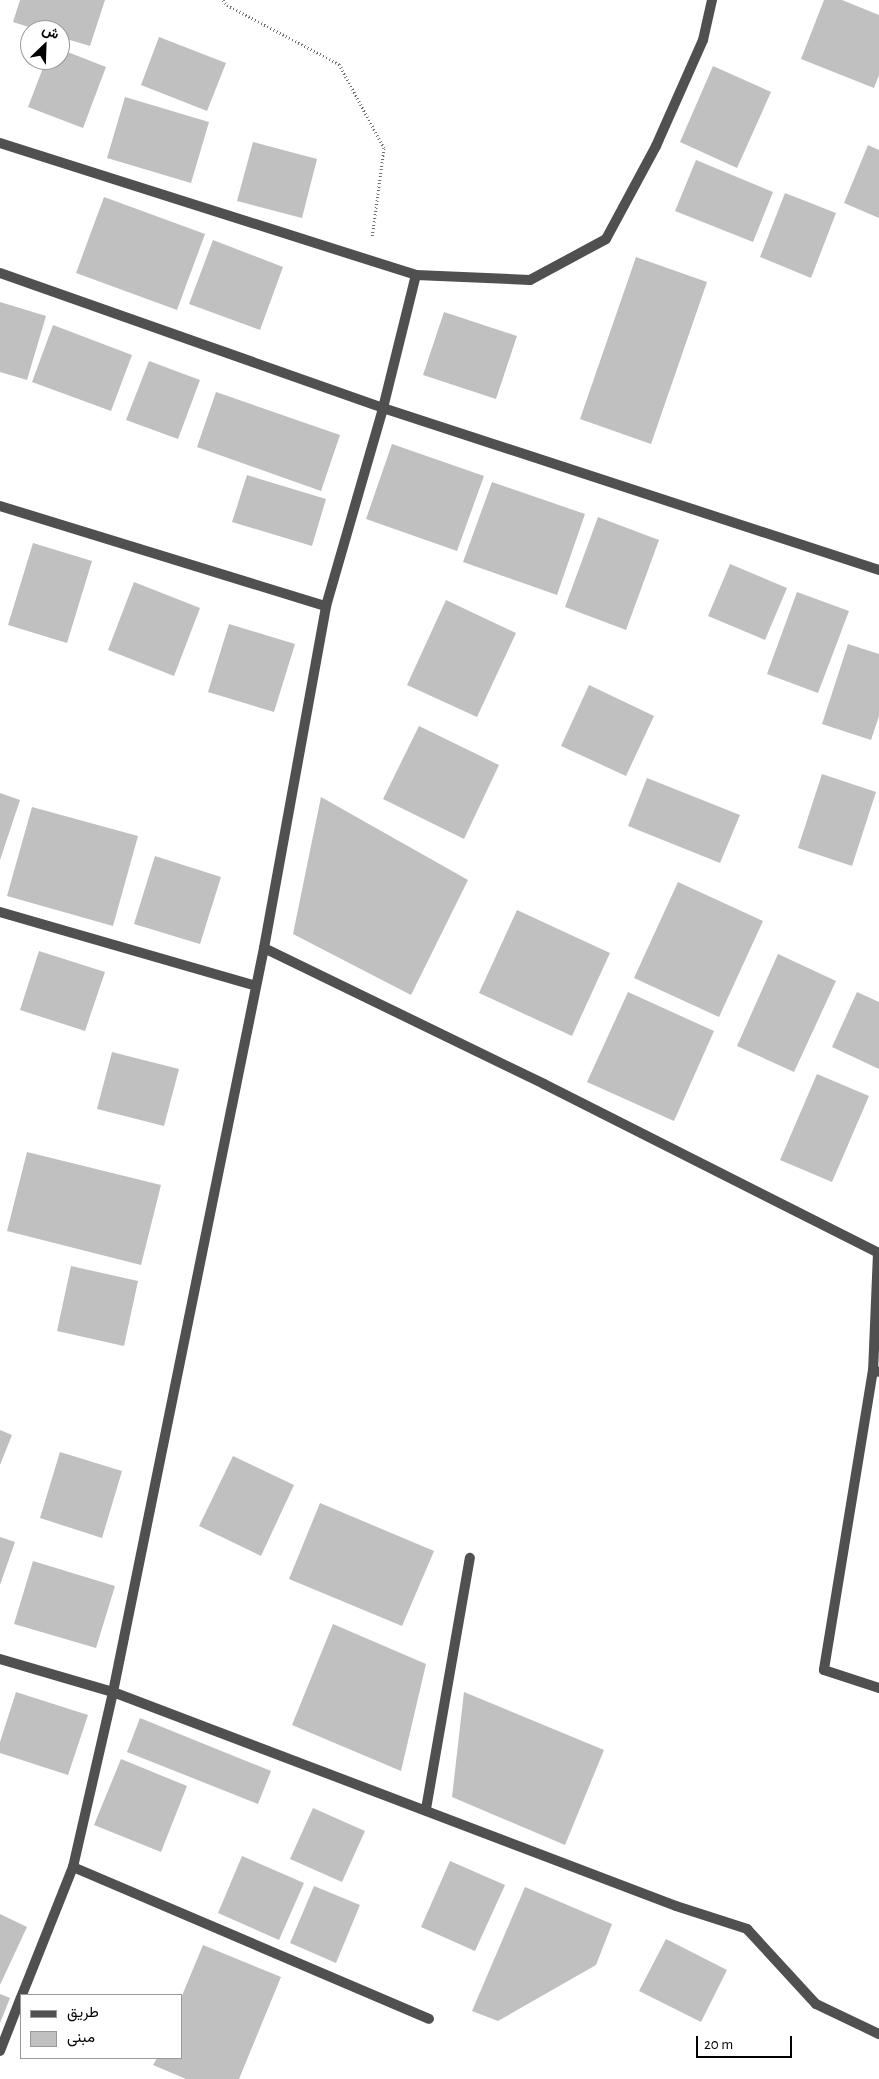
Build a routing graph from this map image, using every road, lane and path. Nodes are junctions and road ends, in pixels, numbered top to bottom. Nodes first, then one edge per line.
1 (223, 0) edge
2 (712, 0) edge
3 (0, 143) edge
4 (369, 261) junction
5 (0, 273) edge
6 (416, 275) junction
7 (383, 408) junction
8 (0, 506) edge
9 (879, 570) edge
10 (326, 606) junction
11 (0, 912) edge
12 (264, 948) junction
13 (256, 986) junction
14 (876, 1371) edge
15 (470, 1558) dead end
16 (0, 1659) edge
17 (879, 1688) edge
18 (113, 1692) junction
19 (426, 1809) junction
20 (73, 1867) junction
21 (23, 1994) edge
22 (20, 2001) edge
23 (429, 2019) dead end
24 (879, 2034) edge
25 (0, 2051) edge

1 - 4 path
2 - 6 street
3 - 4 street
4 - 6 street
5 - 7 street
6 - 7 street
7 - 9 street
7 - 10 street
8 - 10 street
10 - 12 street
11 - 13 street
12 - 13 street
12 - 14 street
13 - 18 street
14 - 17 street
15 - 19 street
16 - 18 street
18 - 19 street
18 - 20 street
19 - 24 street
20 - 21 street
20 - 23 street
22 - 25 street

